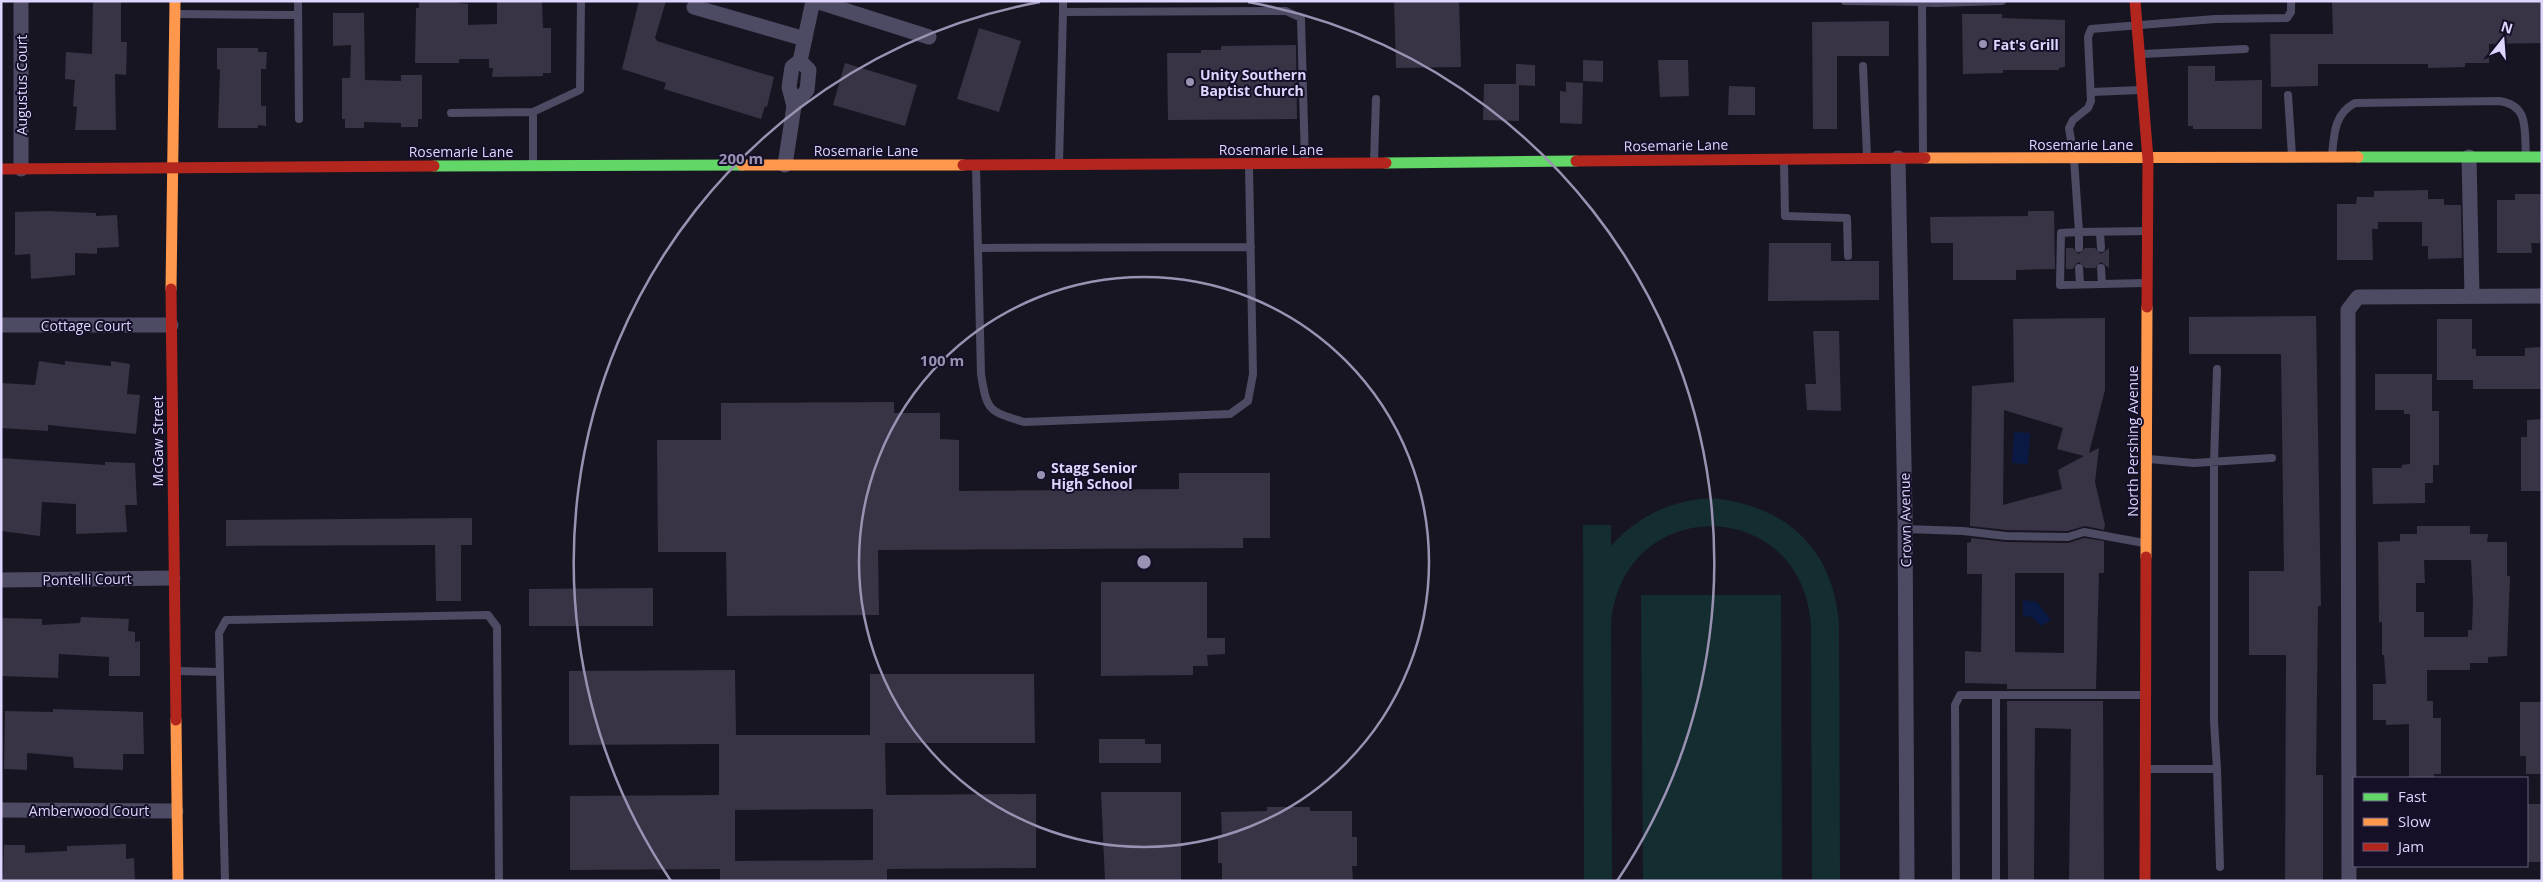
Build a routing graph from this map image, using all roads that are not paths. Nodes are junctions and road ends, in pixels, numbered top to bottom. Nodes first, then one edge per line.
1 (21, 1) edge
2 (174, 1) edge
3 (298, 1) edge
4 (581, 1) edge
5 (815, 1) edge
6 (1063, 1) edge
7 (1845, 1) edge
8 (2002, 1) edge
9 (2135, 1) edge
10 (2291, 1) edge
11 (1922, 2) edge
12 (1934, 2) edge
13 (694, 7) dead end
14 (1063, 12) junction
15 (174, 14) junction
16 (298, 15) junction
17 (2137, 24) junction
18 (929, 37) dead end
19 (805, 39) junction
20 (2244, 49) dead end
21 (2140, 54) junction
22 (1863, 66) dead end
23 (2142, 90) junction
24 (2092, 92) junction
25 (2288, 95) dead end
26 (1376, 100) dead end
27 (533, 112) junction
28 (451, 113) dead end
29 (299, 118) dead end
30 (2469, 157) junction
31 (2526, 157) junction
32 (2542, 157) edge
33 (1898, 158) junction
34 (2292, 158) junction
35 (2332, 158) junction
36 (1868, 159) junction
37 (1923, 159) junction
38 (2074, 159) junction
39 (2148, 159) junction
40 (1784, 160) junction
41 (1374, 163) junction
42 (1249, 164) junction
43 (1304, 164) junction
44 (786, 165) junction
45 (976, 165) junction
46 (1059, 165) junction
47 (532, 166) junction
48 (173, 167) junction
49 (1, 169) edge
50 (21, 169) junction
51 (2148, 231) junction
52 (2079, 232) junction
53 (2100, 232) junction
54 (1251, 247) junction
55 (978, 248) junction
56 (2079, 248) dead end
57 (2101, 248) dead end
58 (1848, 256) dead end
59 (2079, 268) dead end
60 (2102, 268) dead end
61 (2147, 283) junction
62 (2080, 284) junction
63 (2102, 284) junction
64 (2472, 296) junction
65 (2542, 296) edge
66 (171, 324) junction
67 (1, 325) edge
68 (2217, 369) dead end
69 (2272, 458) dead end
70 (2147, 459) junction
71 (2214, 462) junction
72 (1905, 529) junction
73 (2146, 544) junction
74 (173, 578) junction
75 (1, 580) edge
76 (175, 671) junction
77 (220, 672) junction
78 (1996, 695) junction
79 (2146, 695) junction
80 (2146, 769) junction
81 (2217, 769) junction
82 (1, 810) edge
83 (176, 811) junction
84 (2220, 867) dead end
85 (178, 881) edge
86 (225, 881) edge
87 (499, 881) edge
88 (1906, 881) edge
89 (1956, 881) edge
90 (1996, 881) edge
91 (2146, 881) edge
92 (2349, 881) edge

1 - 50 street, Augustus Court
2 - 15 street, McGaw Street
3 - 16 lane
4 - 27 lane
5 - 18 street
5 - 19 street
6 - 14 lane
7 - 11 lane
8 - 12 lane
9 - 17 street, North Pershing Avenue
10 - 17 lane
11 - 12 lane
11 - 37 lane
13 - 19 street
14 - 43 lane
14 - 46 lane
15 - 16 lane
15 - 48 street, McGaw Street
16 - 29 lane
17 - 21 street, North Pershing Avenue
17 - 24 lane
19 - 44 street
20 - 21 lane
21 - 23 street, North Pershing Avenue
22 - 36 lane
23 - 24 lane
23 - 39 street, North Pershing Avenue
24 - 38 lane
25 - 34 lane
26 - 41 lane
27 - 28 lane
27 - 47 lane
30 - 31 street, Rosemarie Lane
30 - 35 street, Rosemarie Lane
30 - 64 street
31 - 32 street, Rosemarie Lane
31 - 35 lane
33 - 36 street, Rosemarie Lane
33 - 37 street, Rosemarie Lane
33 - 72 street, Crown Avenue
34 - 35 street, Rosemarie Lane
34 - 39 street, Rosemarie Lane
36 - 40 street, Rosemarie Lane
37 - 38 street, Rosemarie Lane
38 - 39 street, Rosemarie Lane
38 - 52 lane
39 - 51 street, North Pershing Avenue
40 - 41 street, Rosemarie Lane
40 - 58 lane
41 - 43 street, Rosemarie Lane
42 - 43 street, Rosemarie Lane
42 - 46 street, Rosemarie Lane
42 - 54 lane
44 - 45 street, Rosemarie Lane
44 - 47 street, Rosemarie Lane
45 - 46 street, Rosemarie Lane
45 - 55 lane
47 - 48 street, Rosemarie Lane
48 - 50 street, Rosemarie Lane
48 - 66 street, McGaw Street
49 - 50 street, Rosemarie Lane
51 - 53 lane
51 - 61 street, North Pershing Avenue
52 - 53 lane
52 - 56 lane
52 - 62 lane
53 - 57 lane
54 - 55 lane
54 - 55 lane
59 - 62 lane
60 - 63 lane
61 - 63 lane
61 - 70 street, North Pershing Avenue
62 - 63 lane
64 - 65 street
64 - 92 street
66 - 67 street, Cottage Court
66 - 74 street, McGaw Street
68 - 71 lane
69 - 71 lane
70 - 71 lane
70 - 73 street, North Pershing Avenue
71 - 81 lane
72 - 73 lane
72 - 88 street, Crown Avenue
73 - 79 street, North Pershing Avenue
74 - 75 street, Pontelli Court
74 - 76 street, McGaw Street
76 - 77 lane
76 - 83 street, McGaw Street
77 - 86 lane
77 - 87 lane
78 - 79 lane
78 - 89 lane
78 - 90 lane
79 - 80 street, North Pershing Avenue
80 - 81 lane
80 - 91 street, North Pershing Avenue
81 - 84 lane
82 - 83 street, Amberwood Court
83 - 85 street, McGaw Street

